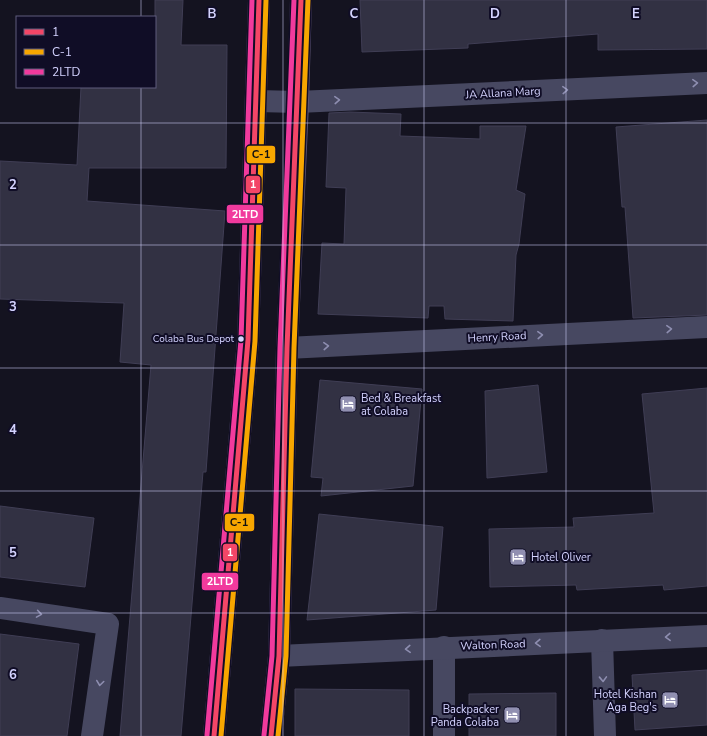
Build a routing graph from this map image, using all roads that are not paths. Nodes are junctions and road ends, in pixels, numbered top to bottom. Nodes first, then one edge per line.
1 (259, 0) edge
2 (301, 0) edge
3 (707, 83) edge
4 (257, 101) junction
5 (298, 102) junction
6 (707, 327) edge
7 (287, 348) junction
8 (0, 608) edge
9 (707, 636) edge
10 (602, 640) junction
11 (444, 647) junction
12 (279, 656) junction
13 (92, 736) edge
14 (214, 736) edge
15 (271, 736) edge
16 (444, 736) edge
17 (605, 736) edge

1 - 4 main road
2 - 5 main road
5 -> 3 street, JA Allana Marg
4 - 5 street, JA Allana Marg
4 - 14 main road
5 - 7 main road
7 -> 6 street, Henry Road
7 - 12 main road
8 -> 13 street
9 -> 10 street, Walton Road
10 -> 11 street, Walton Road
10 -> 17 street
11 -> 12 street, Walton Road
11 - 16 street
12 - 15 main road

